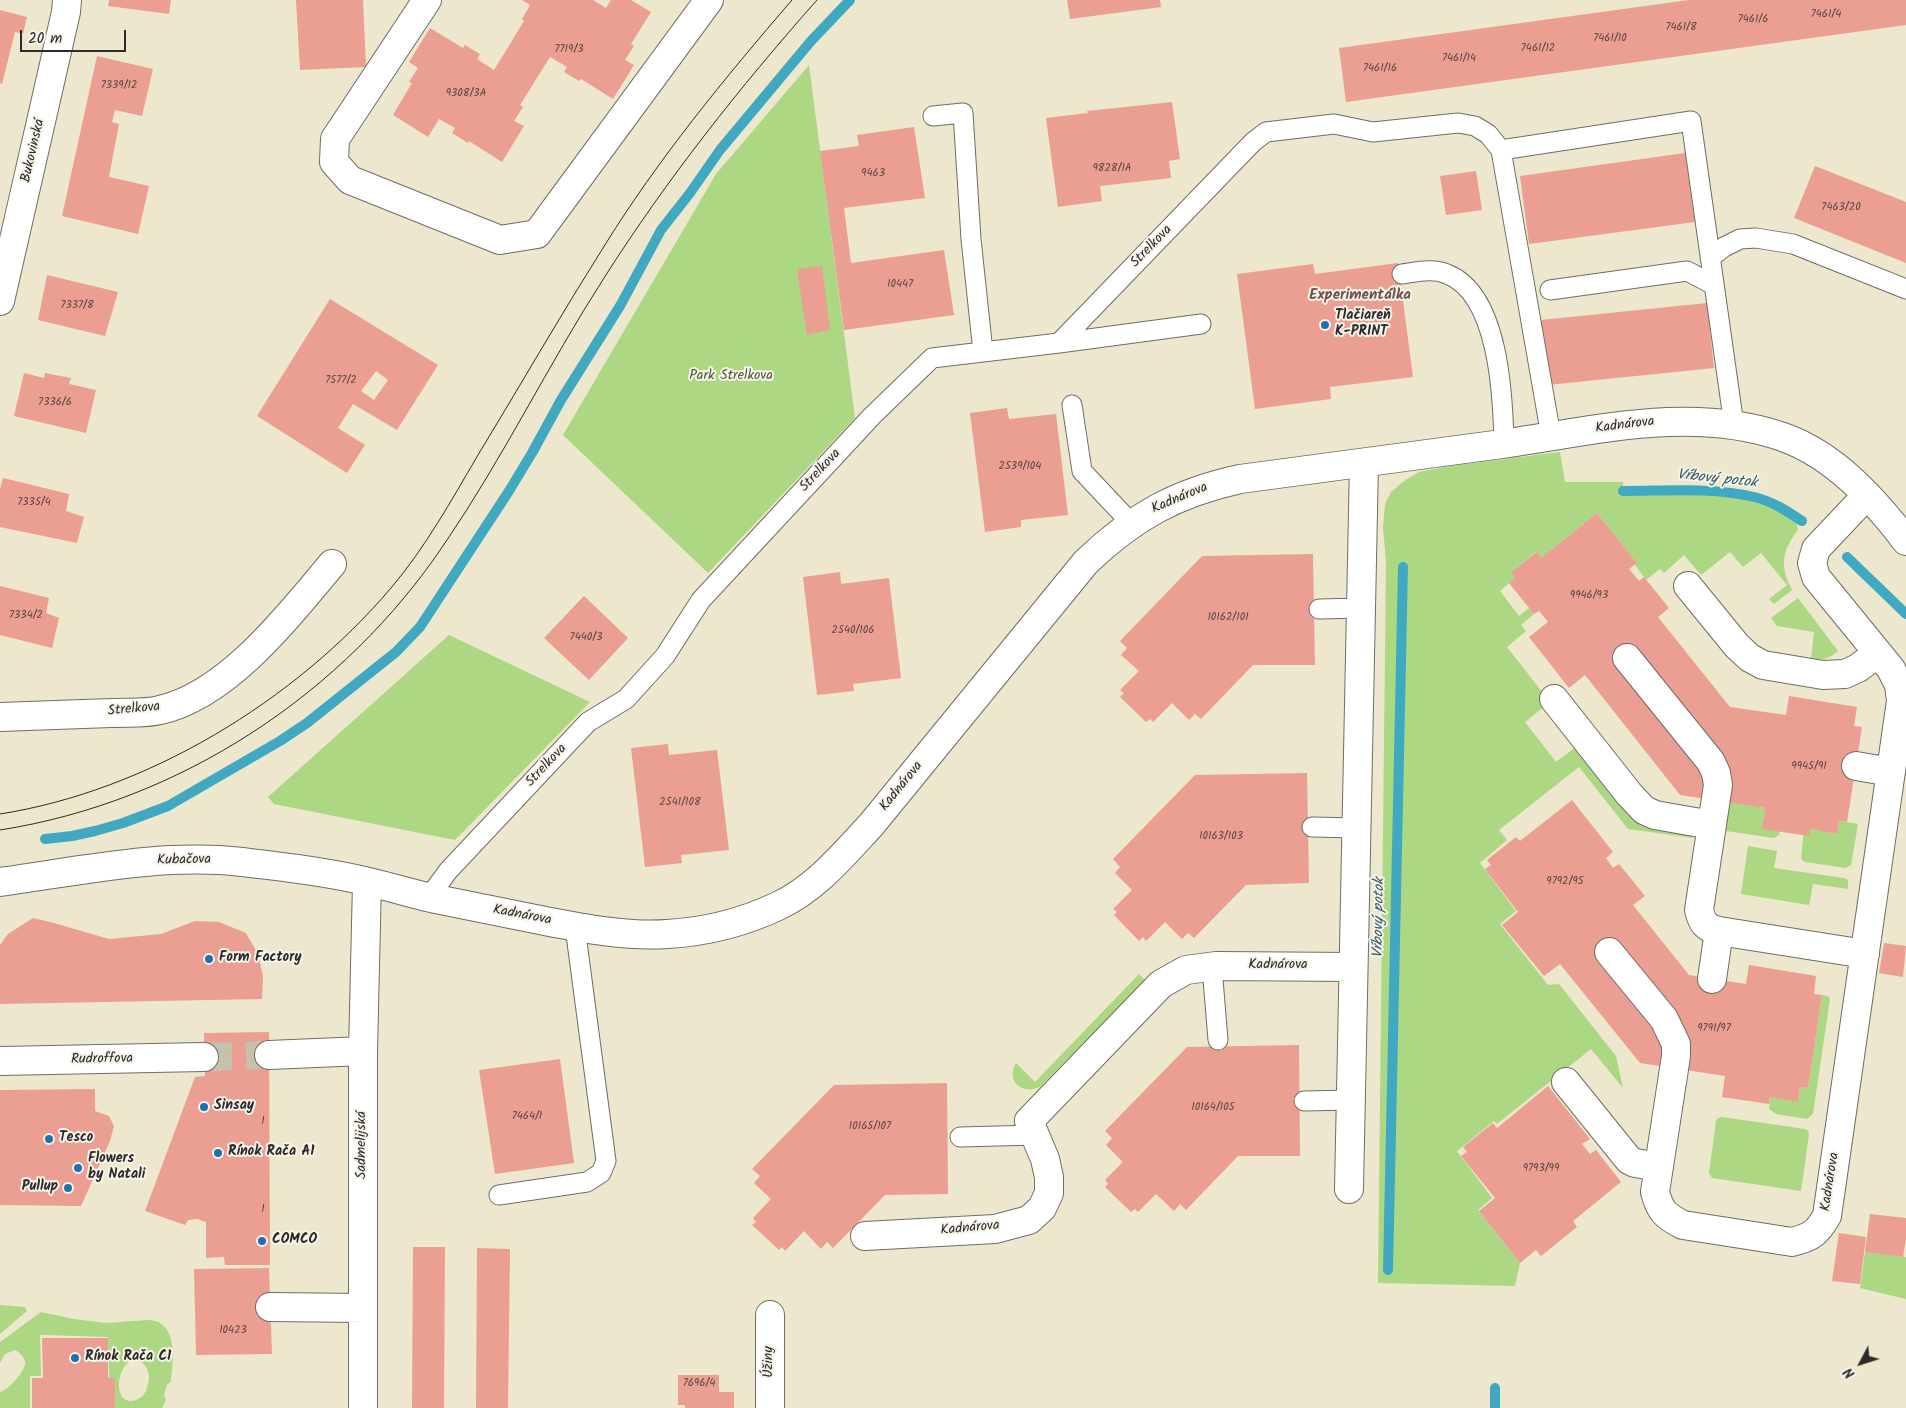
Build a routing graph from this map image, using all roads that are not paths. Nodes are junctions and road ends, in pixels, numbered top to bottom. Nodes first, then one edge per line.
1 (67, 0) edge
2 (427, 0) edge
3 (710, 0) edge
4 (934, 116) dead end
5 (1501, 150) junction
6 (1710, 258) junction
7 (1402, 274) dead end
8 (1714, 285) junction
9 (1906, 289) edge
10 (1550, 290) dead end
11 (0, 301) edge
12 (1201, 324) dead end
13 (1059, 343) junction
14 (983, 352) junction
15 (1072, 405) dead end
16 (1734, 425) junction
17 (1551, 436) junction
18 (1504, 444) junction
19 (1364, 463) junction
20 (1867, 495) junction
21 (1131, 523) junction
22 (1906, 540) edge
23 (332, 564) dead end
24 (1688, 586) dead end
25 (1361, 608) junction
26 (1318, 609) dead end
27 (1878, 653) junction
28 (1627, 658) dead end
29 (1554, 700) dead end
30 (0, 717) edge
31 (1856, 766) dead end
32 (1891, 772) junction
33 (1712, 825) junction
34 (1312, 827) dead end
35 (1356, 828) junction
36 (0, 882) edge
37 (367, 882) junction
38 (429, 898) junction
39 (575, 927) junction
40 (1718, 931) junction
41 (1609, 952) dead end
42 (1865, 954) junction
43 (1212, 966) junction
44 (1354, 967) junction
45 (1712, 979) dead end
46 (1218, 1040) dead end
47 (363, 1051) junction
48 (269, 1055) tunnel mouth
49 (204, 1057) tunnel mouth
50 (0, 1061) edge
51 (1566, 1082) dead end
52 (1351, 1100) junction
53 (1304, 1101) dead end
54 (1035, 1135) junction
55 (960, 1137) dead end
56 (1659, 1167) junction
57 (1349, 1189) dead end
58 (499, 1195) dead end
59 (865, 1236) dead end
60 (270, 1308) dead end
61 (363, 1308) junction
62 (770, 1315) dead end
63 (362, 1408) edge
64 (770, 1408) edge

1 - 11 street, Bukovinská
2 - 3 street
4 - 14 lane
5 - 6 lane
5 - 13 lane, Strelkova
5 - 17 lane
6 - 8 lane
6 - 9 lane
7 - 18 lane
8 - 10 lane
8 - 16 lane
12 - 13 lane
13 - 14 lane, Strelkova
14 - 38 lane, Strelkova
15 - 21 lane
16 - 17 street, Kadnárova
16 - 20 street, Kadnárova
17 - 18 street, Kadnárova
18 - 19 street, Kadnárova
19 - 21 street, Kadnárova
19 - 25 street
20 - 22 street, Kadnárova
20 - 27 street, Kadnárova
21 - 39 street, Kadnárova
23 - 30 street, Strelkova
24 - 27 street
25 - 26 lane
25 - 35 street
27 - 32 street, Kadnárova
28 - 33 street
29 - 33 street
31 - 32 street
32 - 42 street, Kadnárova
33 - 40 street
34 - 35 lane
35 - 44 street
36 - 37 street, Kubačova
37 - 38 street, Kadnárova
37 - 47 street, Sadmelijská
38 - 39 street, Kadnárova
39 - 58 lane
40 - 42 street
40 - 45 street
41 - 56 street, Kadnárova
42 - 56 street, Kadnárova
43 - 44 street, Kadnárova
43 - 46 lane
43 - 54 street, Kadnárova
44 - 52 street
47 - 48 street
47 - 61 street, Sadmelijská
49 - 50 street, Rudroffova
51 - 56 street
52 - 53 lane
52 - 57 street
54 - 55 lane
54 - 59 street, Kadnárova
60 - 61 street
61 - 63 street, Sadmelijská
62 - 64 street, Úžiny

